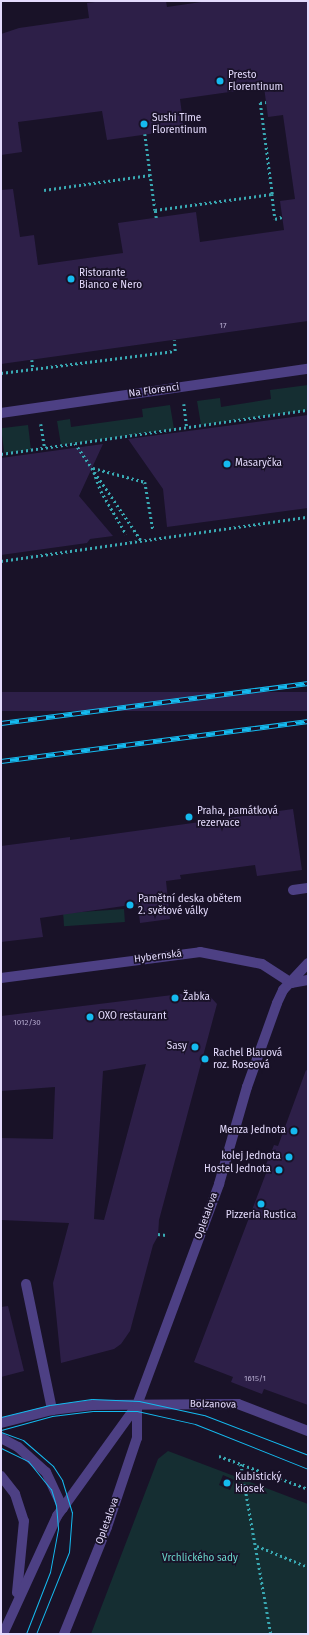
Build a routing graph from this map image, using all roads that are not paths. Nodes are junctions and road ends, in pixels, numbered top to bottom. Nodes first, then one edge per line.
1 (308, 370) edge
2 (1, 414) edge
3 (308, 888) edge
4 (293, 890) dead end
5 (308, 963) edge
6 (1, 978) edge
7 (308, 980) edge
8 (291, 983) junction
9 (26, 1284) dead end
10 (138, 1403) junction
11 (52, 1410) junction
12 (33, 1415) junction
13 (1, 1418) edge
14 (1, 1423) edge
15 (308, 1431) edge
16 (1, 1438) edge
17 (1, 1476) edge
18 (62, 1508) junction
19 (16, 1602) junction
20 (3, 1634) edge
21 (64, 1634) edge

1 - 2 street, Na Florenci
3 - 4 street
5 - 8 street, Opletalova
6 - 8 street, Hybernská
7 - 8 street
8 - 10 street, Opletalova
9 - 11 street
10 - 11 street, Bolzanova
10 - 15 street, Bolzanova
10 - 18 street, Opletalova
10 - 21 street, Opletalova
11 - 12 street, Bolzanova
12 - 13 street
12 - 14 street
16 - 18 street
17 - 19 street
18 - 19 street, Opletalova
19 - 20 street, Opletalova

